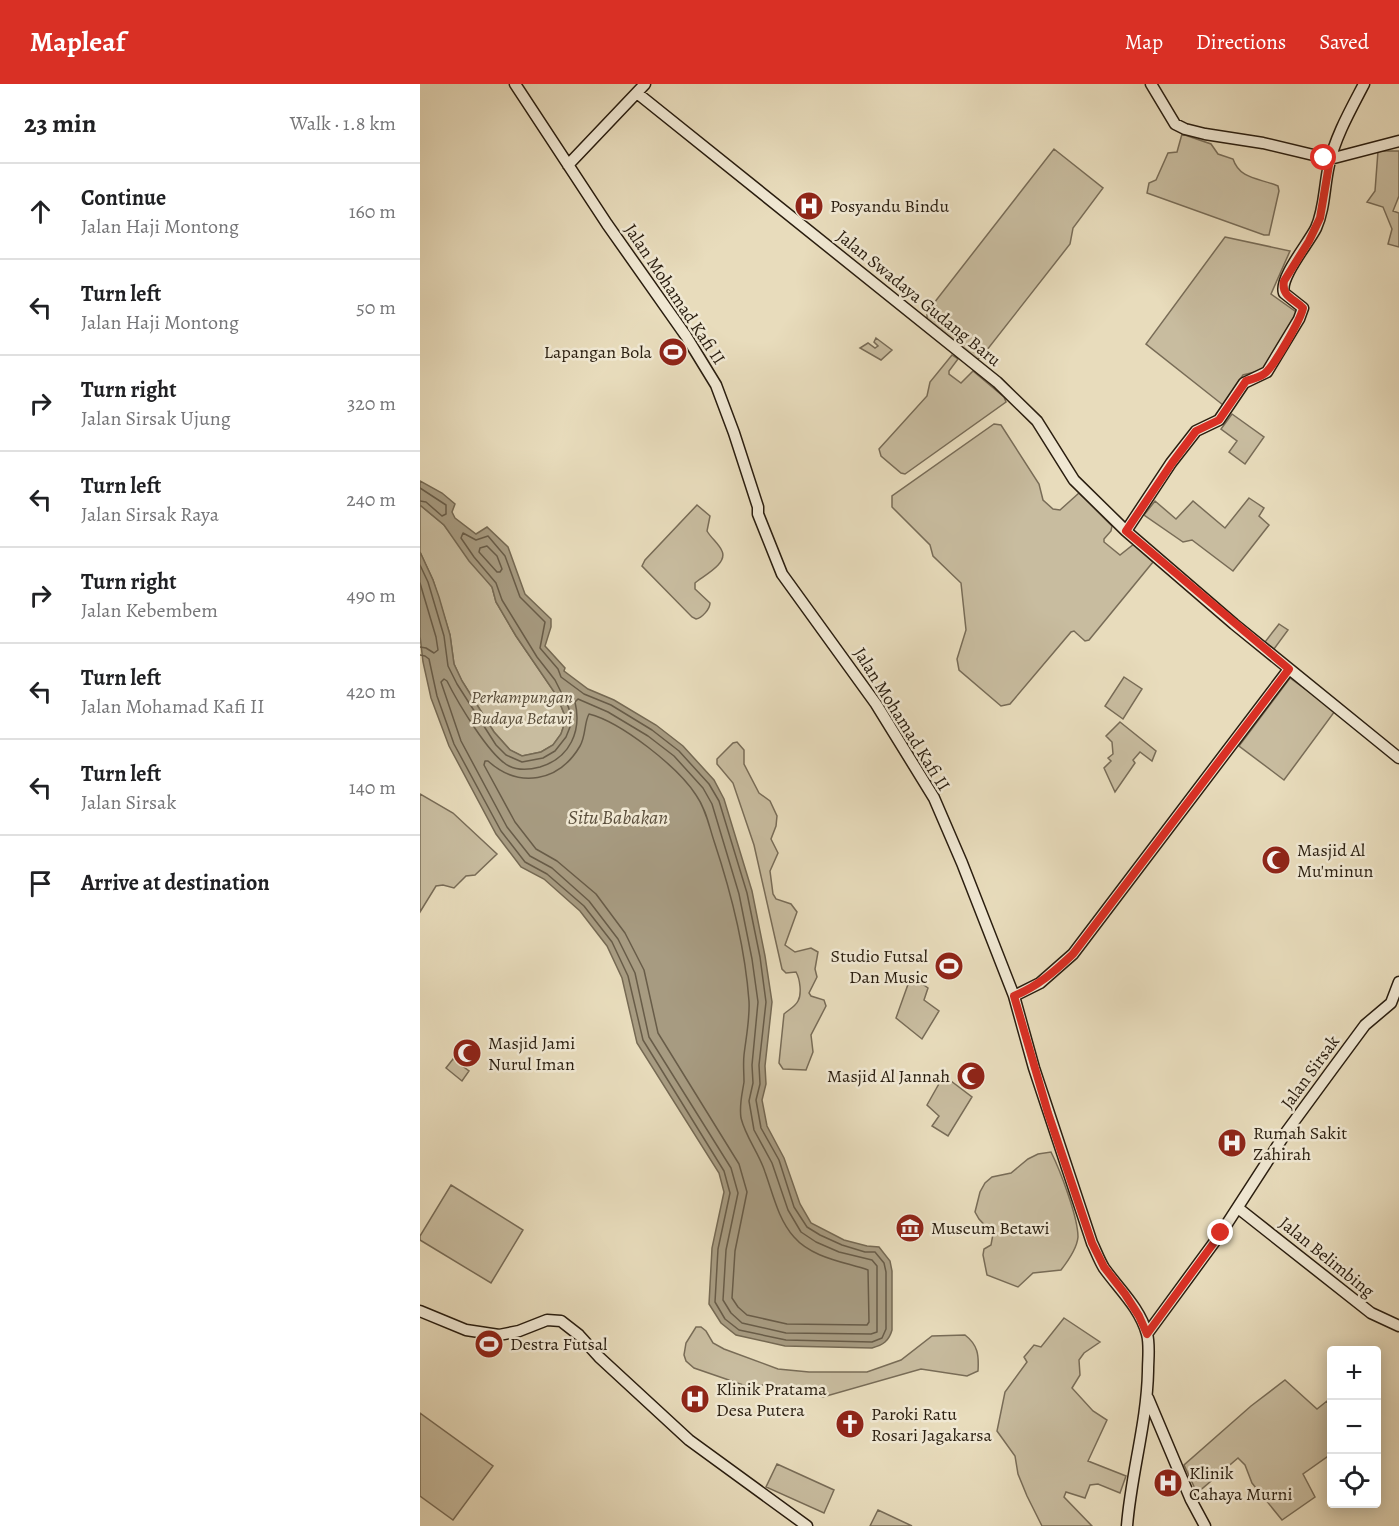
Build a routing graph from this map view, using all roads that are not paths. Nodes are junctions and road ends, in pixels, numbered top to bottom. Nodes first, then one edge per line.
1 (515, 84) edge
2 (1151, 84) edge
3 (1364, 84) edge
4 (641, 88) edge
5 (1399, 141) edge
6 (1330, 159) junction
7 (568, 165) junction
8 (1126, 531) junction
9 (1289, 669) junction
10 (1399, 758) edge
11 (1399, 982) edge
12 (1014, 996) junction
13 (1238, 1208) junction
14 (420, 1311) edge
15 (1399, 1326) edge
16 (1147, 1334) junction
17 (1148, 1397) junction
18 (807, 1526) edge
19 (1127, 1526) edge
20 (1205, 1526) edge

1 - 7 street, Jalan Mohamad Kafi II
2 - 6 street
3 - 6 street
4 - 7 street
4 - 8 street, Jalan Swadaya Gudang Baru
5 - 6 street
6 - 8 street
7 - 12 street, Jalan Mohamad Kafi II
8 - 9 street, Jalan Swadaya Gudang Baru
9 - 10 street, Jalan Swadaya Gudang Baru
9 - 12 street
11 - 13 street, Jalan Sirsak
12 - 16 street, Jalan Mohamad Kafi II
13 - 15 street, Jalan Belimbing
13 - 16 street, Jalan Sirsak
14 - 18 street
16 - 17 street, Jalan Mohamad Kafi II
17 - 19 street, Jalan Mohamad Kafi II
17 - 20 street

